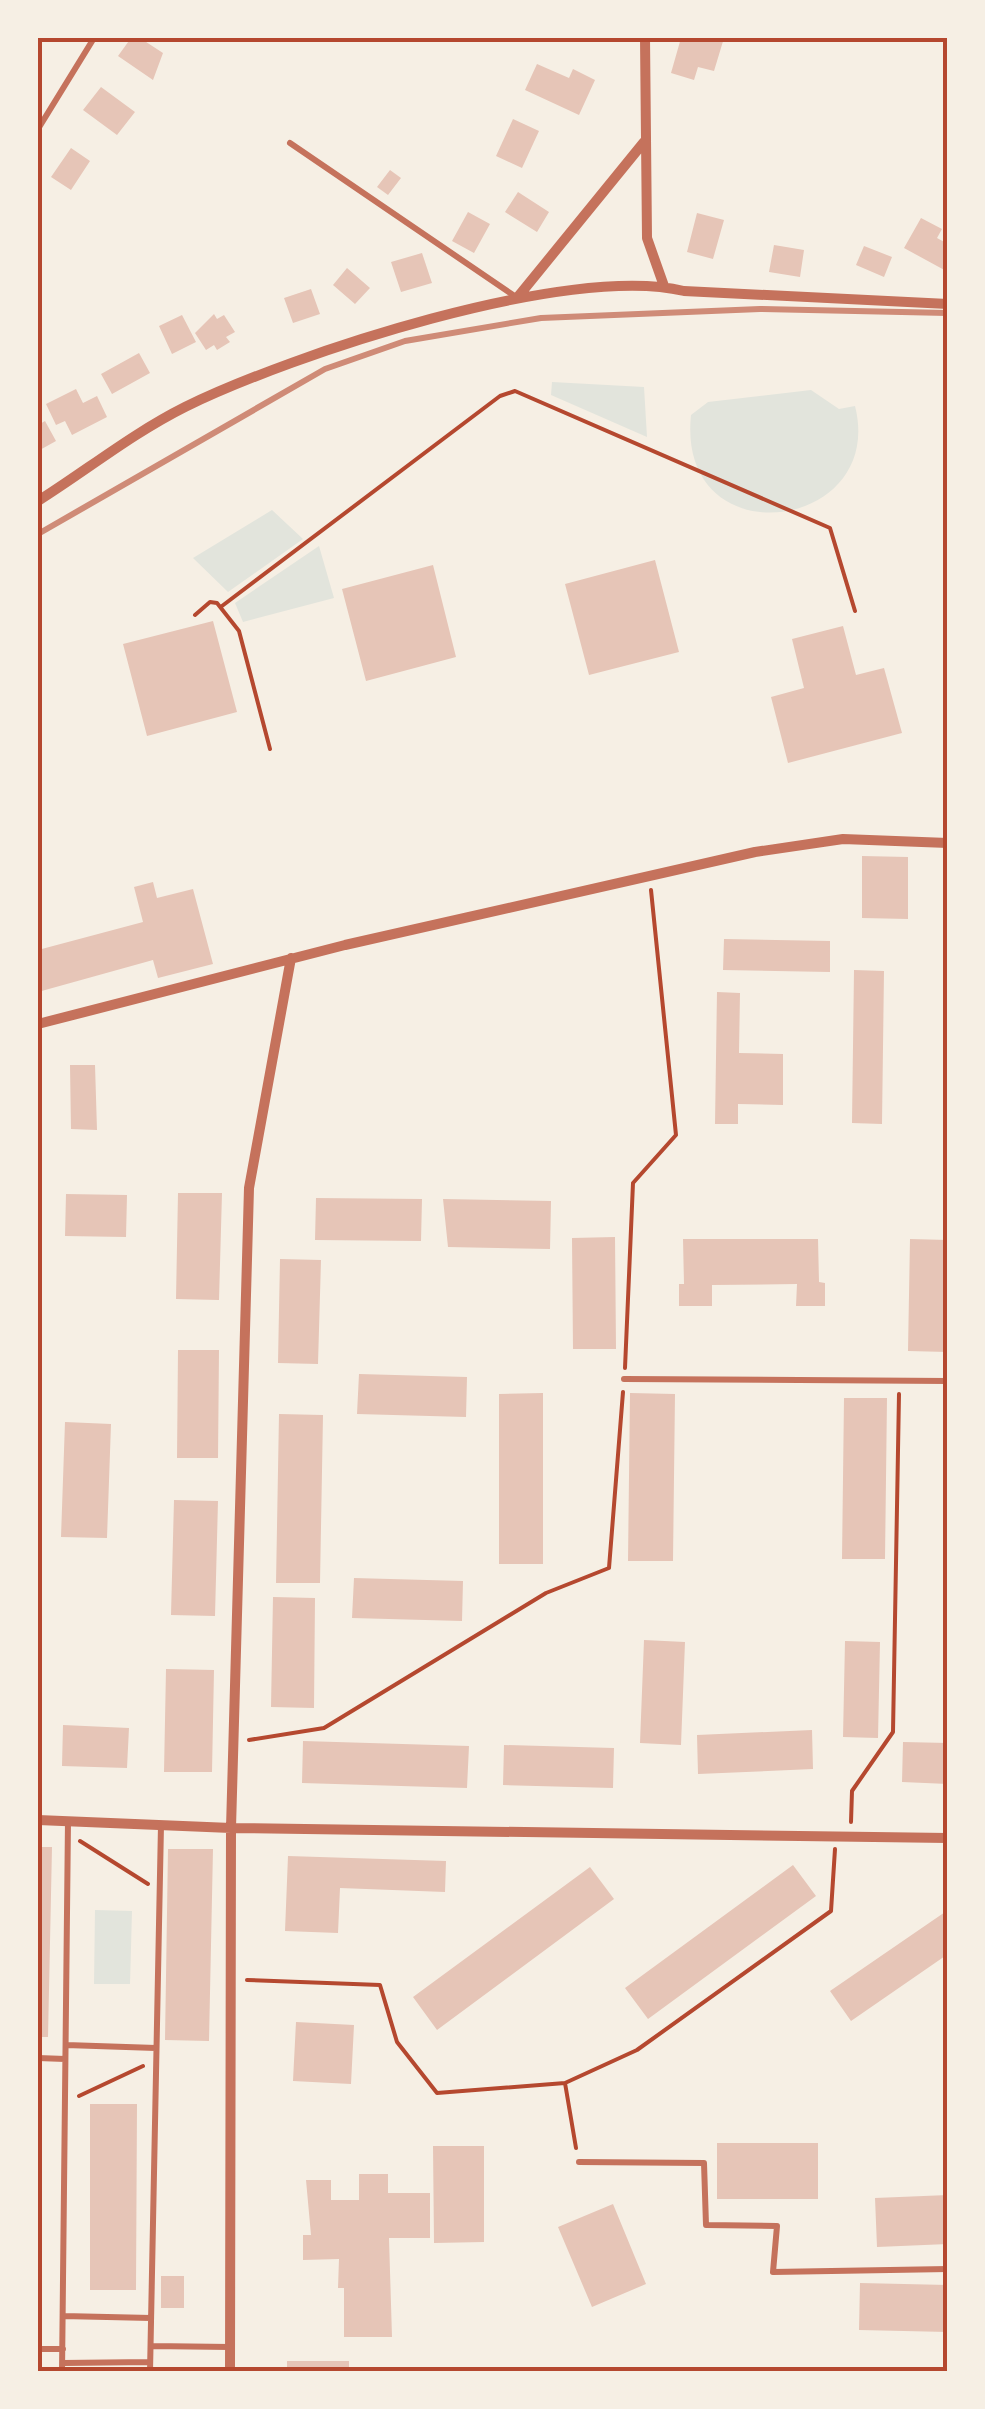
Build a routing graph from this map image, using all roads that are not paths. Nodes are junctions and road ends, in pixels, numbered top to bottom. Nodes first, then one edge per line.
1 (94, 38) edge
2 (636, 38) edge
3 (644, 38) edge
4 (38, 130) edge
5 (644, 141) junction
6 (290, 142) dead end
7 (664, 286) junction
8 (517, 298) junction
9 (948, 304) edge
10 (38, 502) edge
11 (948, 843) edge
12 (291, 958) junction
13 (38, 1024) edge
14 (624, 1379) road end
15 (948, 1381) edge
16 (38, 1820) edge
17 (161, 1825) junction
18 (68, 1827) junction
19 (231, 1828) junction
20 (948, 1838) edge
21 (66, 2045) junction
22 (156, 2048) junction
23 (38, 2058) edge
24 (66, 2060) junction
25 (579, 2162) road end
26 (948, 2270) edge
27 (63, 2316) junction
28 (151, 2318) junction
29 (150, 2346) junction
30 (230, 2346) junction
31 (38, 2348) edge
32 (63, 2350) junction
33 (150, 2362) junction
34 (62, 2367) edge
35 (150, 2372) edge
36 (230, 2372) edge

1 - 4 lane
2 - 3 lane
3 - 5 street
5 - 7 street
5 - 8 street
6 - 8 lane
7 - 8 street
7 - 9 street
8 - 10 street
11 - 12 street
12 - 13 street
12 - 19 street
14 - 15 lane
16 - 18 street
17 - 18 street
17 - 19 street
17 - 22 lane
18 - 21 lane
19 - 20 street
19 - 30 street
21 - 22 lane
21 - 24 lane
22 - 28 lane
23 - 24 lane
24 - 27 lane
25 - 26 lane
27 - 28 lane
27 - 32 lane
28 - 29 lane
29 - 30 lane
29 - 33 lane
30 - 36 street
31 - 32 lane
32 - 34 lane
33 - 34 lane
33 - 35 lane

